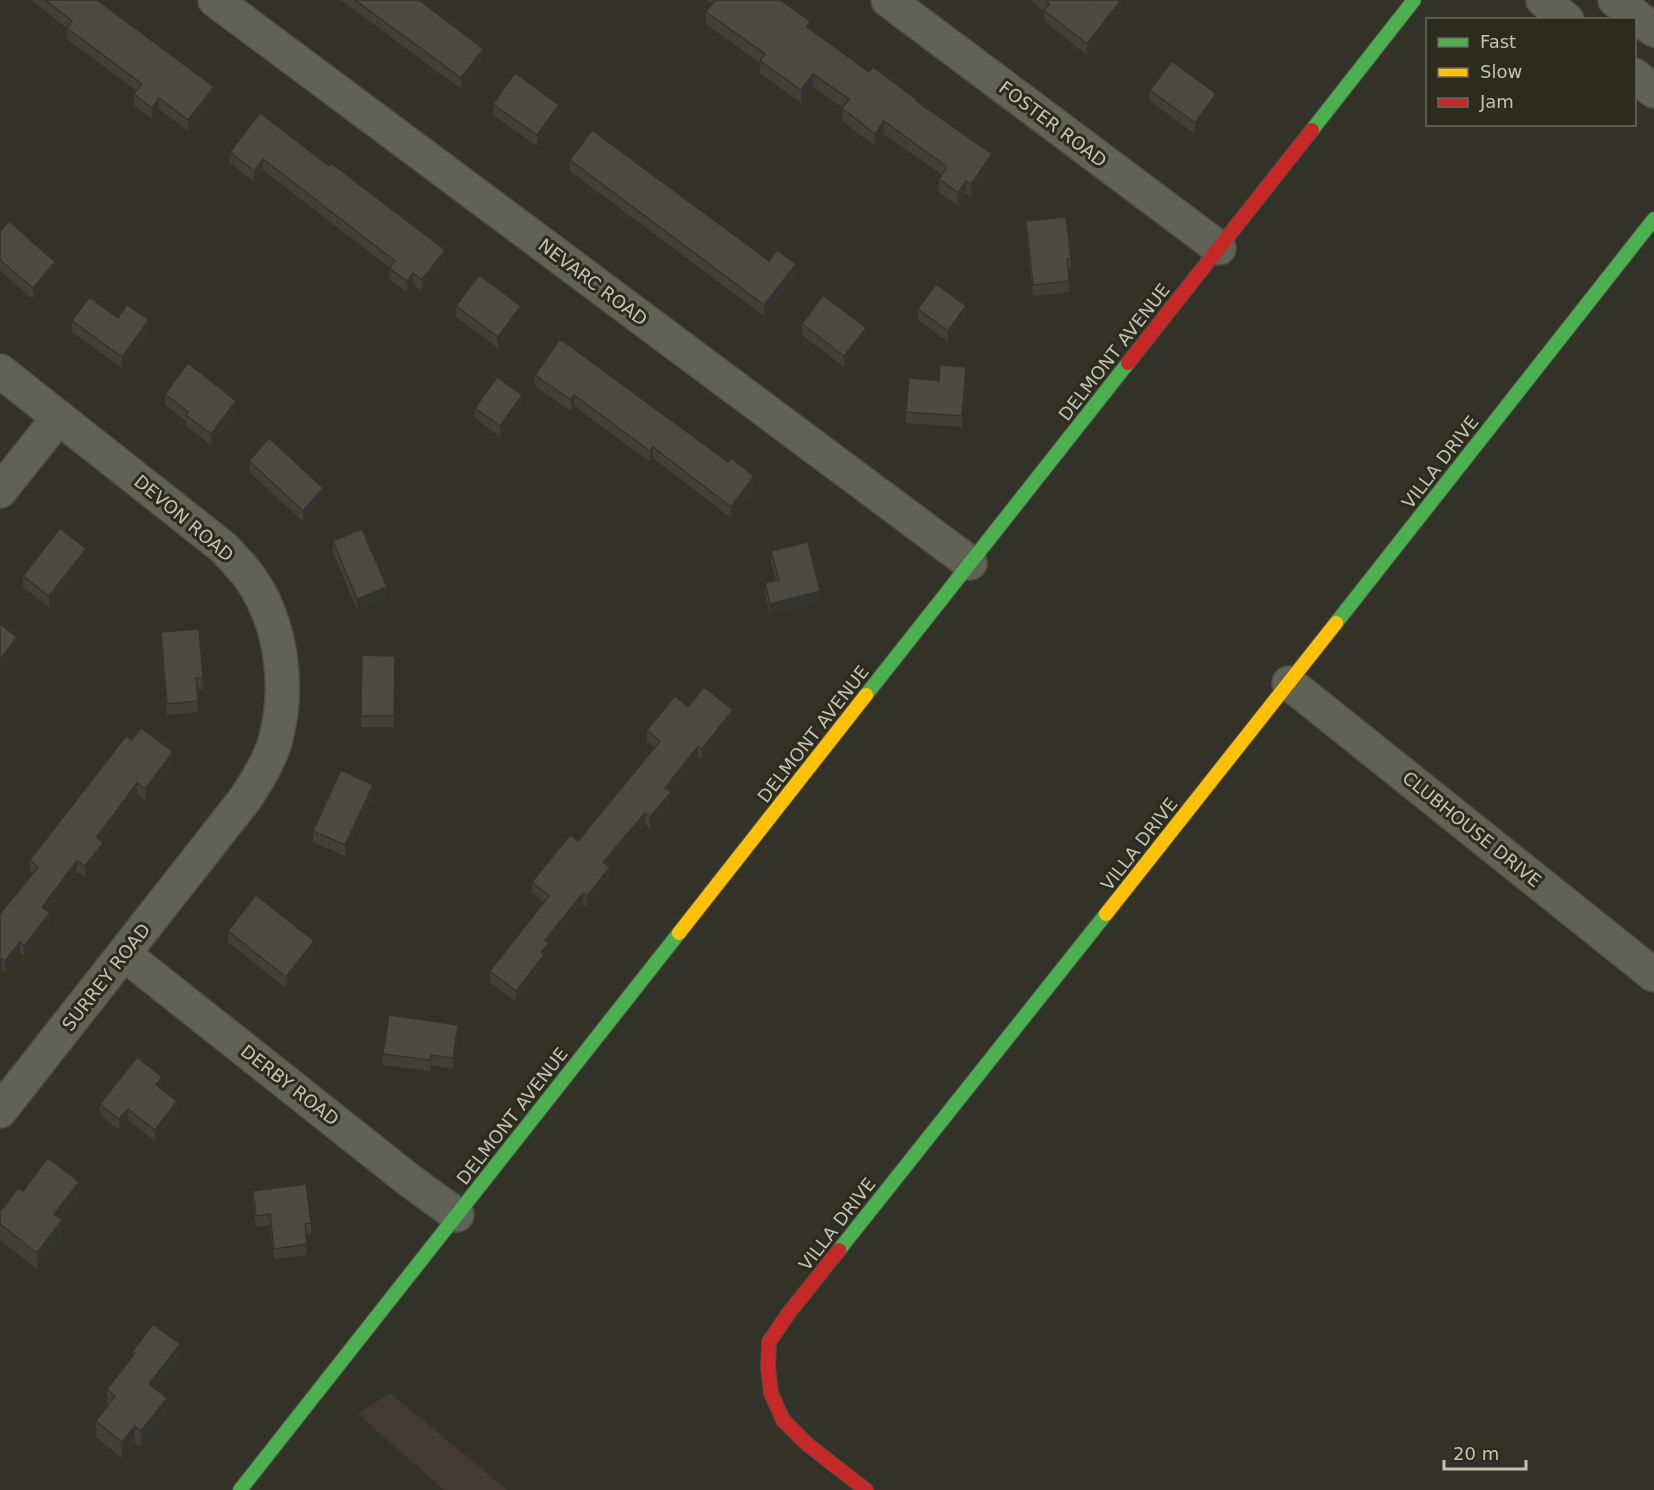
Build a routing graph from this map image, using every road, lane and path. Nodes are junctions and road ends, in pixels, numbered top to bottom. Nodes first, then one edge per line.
1 (215, 0) edge
2 (888, 0) edge
3 (1414, 0) edge
4 (1543, 0) edge
5 (1615, 0) edge
6 (1565, 18) edge
7 (1654, 30) edge
8 (1636, 76) edge
9 (1654, 91) edge
10 (1654, 219) edge
11 (1219, 248) junction
12 (0, 371) edge
13 (59, 417) junction
14 (0, 491) edge
15 (970, 563) junction
16 (1289, 683) junction
17 (212, 842) joint
18 (123, 954) junction
19 (1654, 975) edge
20 (0, 1112) edge
21 (457, 1215) junction
22 (240, 1490) edge
23 (866, 1490) edge

1 - 15 street, NEVARC ROAD
2 - 11 street, FOSTER ROAD
3 - 11 street, DELMONT AVENUE
4 - 6 street
5 - 7 street
8 - 9 street
10 - 16 street, VILLA DRIVE
11 - 15 street, DELMONT AVENUE
12 - 13 street, DEVON ROAD
13 - 14 street
13 - 17 street, DEVON ROAD
15 - 21 street, DELMONT AVENUE
16 - 19 street, CLUBHOUSE DRIVE
16 - 23 street, VILLA DRIVE
17 - 18 street, SURREY ROAD
18 - 20 street, SURREY ROAD
18 - 21 street, DERBY ROAD
21 - 22 street, DELMONT AVENUE

